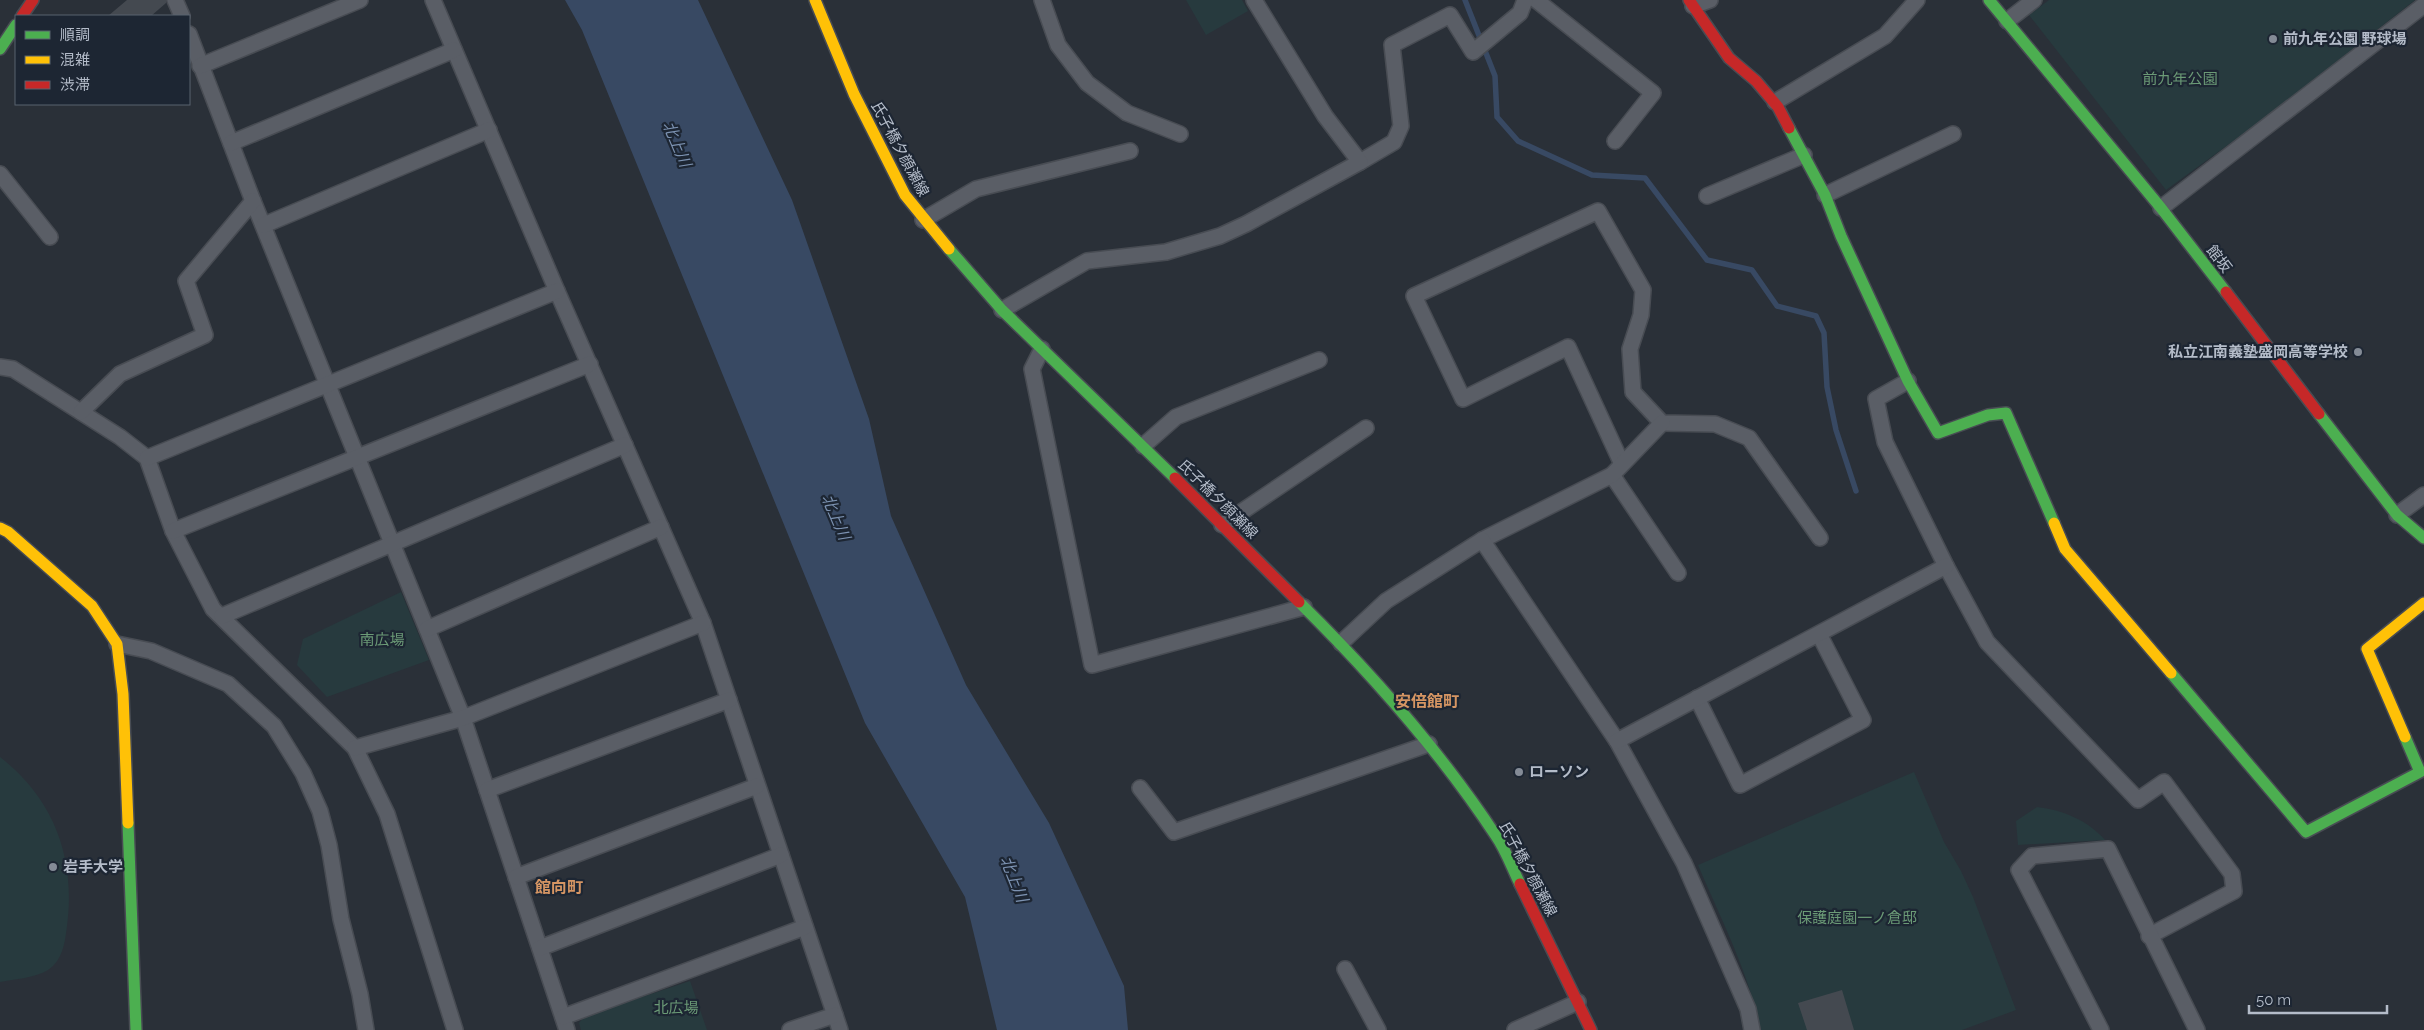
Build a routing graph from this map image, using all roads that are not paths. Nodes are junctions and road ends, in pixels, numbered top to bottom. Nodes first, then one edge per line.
1 (33, 0) edge
2 (175, 0) edge
3 (360, 0) edge
4 (433, 0) edge
5 (815, 0) edge
6 (1042, 0) edge
7 (1254, 0) edge
8 (1525, 0) edge
9 (1536, 0) edge
10 (1710, 0) edge
11 (1917, 0) edge
12 (1989, 0) edge
13 (2034, 0) edge
14 (1691, 3) edge
15 (2424, 5) edge
16 (23, 15) edge
17 (182, 15) edge
18 (2007, 21) junction
19 (15, 26) edge
20 (190, 37) edge
21 (0, 48) edge
22 (454, 50) junction
23 (200, 66) junction
24 (1774, 102) junction
25 (489, 130) junction
26 (1180, 134) dead end
27 (1953, 134) dead end
28 (1615, 141) dead end
29 (232, 143) junction
30 (1130, 151) dead end
31 (1804, 155) junction
32 (1360, 162) junction
33 (0, 174) edge
34 (1825, 195) junction
35 (1707, 196) dead end
36 (253, 201) junction
37 (2161, 208) junction
38 (923, 220) junction
39 (264, 225) junction
40 (50, 237) dead end
41 (556, 291) junction
42 (1002, 310) junction
43 (1042, 349) junction
44 (1319, 360) dead end
45 (590, 364) junction
46 (0, 367) edge
47 (1908, 381) junction
48 (328, 384) junction
49 (80, 412) junction
50 (1662, 423) junction
51 (1366, 428) dead end
52 (625, 445) junction
53 (1143, 446) junction
54 (358, 457) junction
55 (147, 458) junction
56 (1617, 469) junction
57 (2424, 495) edge
58 (2397, 515) junction
59 (1222, 525) junction
60 (661, 527) junction
61 (0, 528) edge
62 (173, 531) junction
63 (1820, 538) dead end
64 (2424, 538) edge
65 (1482, 540) junction
66 (392, 543) junction
67 (1946, 566) junction
68 (1678, 574) dead end
69 (2424, 603) edge
70 (1304, 607) junction
71 (222, 616) junction
72 (702, 623) junction
73 (427, 629) junction
74 (1819, 634) junction
75 (117, 644) junction
76 (1340, 644) junction
77 (1697, 698) junction
78 (728, 700) junction
79 (463, 718) junction
80 (1617, 741) junction
81 (1430, 744) junction
82 (355, 748) junction
83 (757, 786) junction
84 (1140, 788) dead end
85 (487, 790) junction
86 (781, 855) junction
87 (516, 877) junction
88 (805, 927) junction
89 (2150, 936) junction
90 (540, 948) junction
91 (1345, 969) dead end
92 (1578, 1002) junction
93 (834, 1015) junction
94 (565, 1024) edge
95 (136, 1030) edge
96 (366, 1030) edge
97 (455, 1030) edge
98 (790, 1030) edge
99 (840, 1030) edge
100 (1378, 1030) edge
101 (1515, 1030) edge
102 (1591, 1030) edge
103 (1752, 1030) edge
104 (2100, 1030) edge
105 (2197, 1030) edge

1 - 16 street
2 - 17 street
3 - 23 street
4 - 22 street
5 - 38 street, 氏子橋夕顔瀬線
6 - 26 street
7 - 32 street
8 - 32 street
9 - 28 street
10 - 14 street
11 - 24 street
12 - 18 street, 館坂
13 - 18 street
14 - 24 street
15 - 37 street
18 - 37 street, 館坂
19 - 21 street
20 - 23 street
22 - 25 street
22 - 29 street
23 - 29 street
24 - 31 street
25 - 39 street
25 - 41 street
27 - 34 street
29 - 36 street
30 - 38 street
31 - 34 street
31 - 35 street
32 - 42 street
33 - 40 street
34 - 47 street
36 - 39 street
36 - 49 street
37 - 58 street, 館坂
38 - 42 street, 氏子橋夕顔瀬線
39 - 48 street
41 - 45 street
41 - 48 street
42 - 43 street, 氏子橋夕顔瀬線
43 - 53 street, 氏子橋夕顔瀬線
43 - 70 street
44 - 53 street
45 - 52 street
45 - 54 street
46 - 49 street
47 - 67 street
47 - 69 street
48 - 54 street
48 - 55 street
49 - 55 street
50 - 56 street
50 - 56 street
50 - 63 street
51 - 59 street
52 - 60 street
52 - 66 street
53 - 59 street, 氏子橋夕顔瀬線
54 - 62 street
54 - 66 street
55 - 62 street
56 - 65 street
56 - 68 street
57 - 58 street
58 - 64 street, 館坂
59 - 70 street, 氏子橋夕顔瀬線
60 - 72 street
60 - 73 street
61 - 75 street
62 - 71 street
65 - 76 street
65 - 80 street
66 - 71 street
66 - 73 street
67 - 74 street
67 - 89 street
70 - 76 street, 氏子橋夕顔瀬線
71 - 82 street
72 - 78 street
72 - 79 street
73 - 79 street
74 - 77 street
74 - 77 street
75 - 95 street
75 - 96 street
76 - 81 street, 氏子橋夕顔瀬線
77 - 80 street
78 - 83 street
78 - 85 street
79 - 82 street
79 - 85 street
80 - 103 street
81 - 84 street
81 - 92 street, 氏子橋夕顔瀬線
82 - 97 street
83 - 86 street
83 - 87 street
85 - 87 street
86 - 88 street
86 - 90 street
87 - 90 street
88 - 93 street
88 - 94 street
89 - 104 street
89 - 105 street
90 - 94 street
91 - 100 street
92 - 101 street
92 - 102 street, 氏子橋夕顔瀬線
93 - 98 street
93 - 99 street

